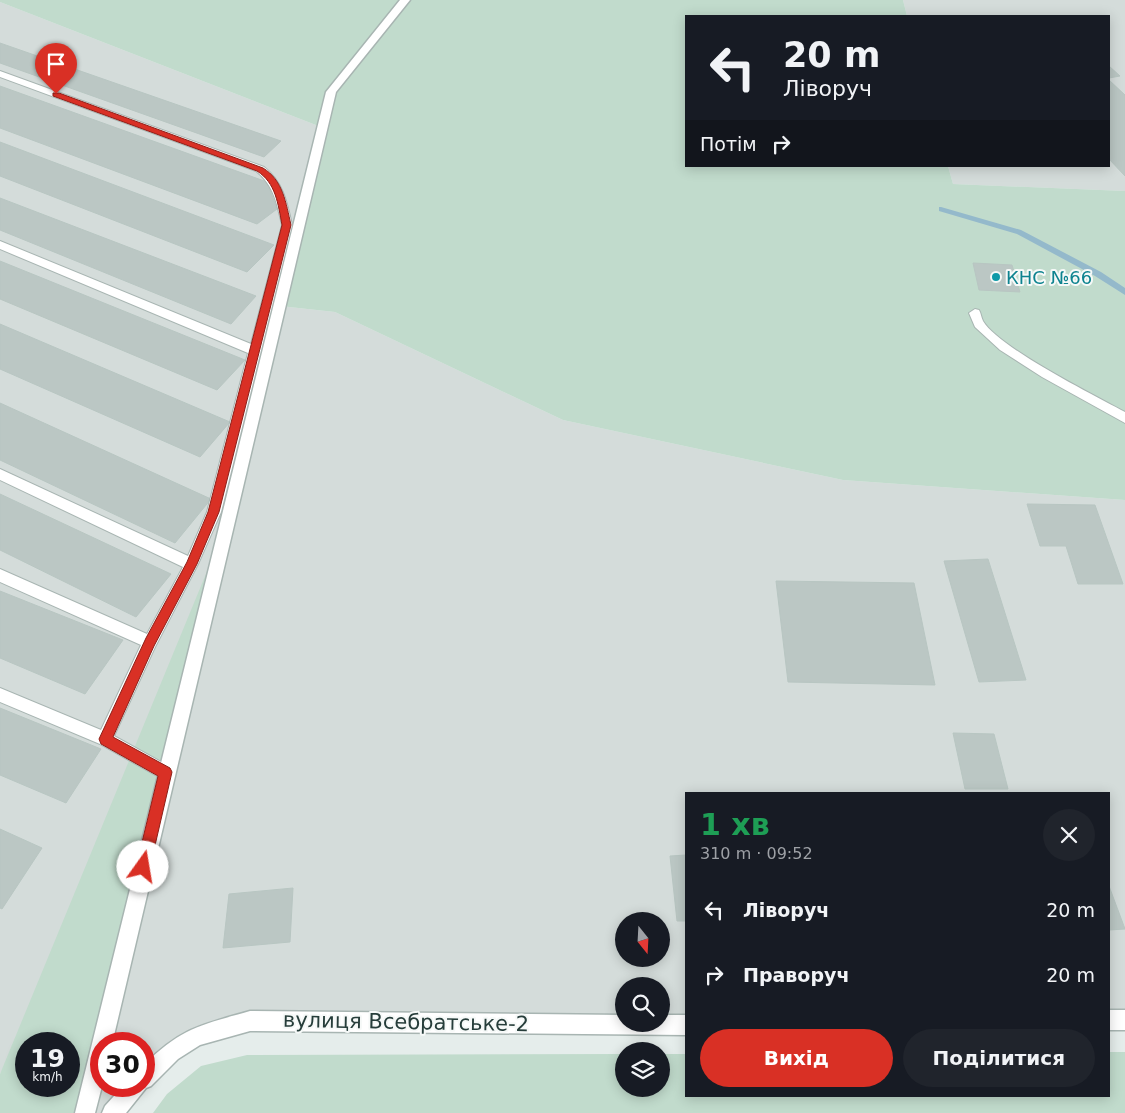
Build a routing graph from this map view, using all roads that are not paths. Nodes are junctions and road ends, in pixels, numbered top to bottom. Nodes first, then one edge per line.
1 (405, 0) edge
2 (0, 74) edge
3 (0, 245) edge
4 (975, 313) dead end
5 (255, 351) junction
6 (1125, 418) edge
7 (0, 474) edge
8 (192, 564) junction
9 (0, 575) edge
10 (150, 642) junction
11 (0, 695) edge
12 (105, 739) junction
13 (166, 772) junction
14 (1110, 1020) edge
15 (1125, 1020) edge
16 (685, 1025) edge
17 (155, 1067) edge
18 (127, 1097) edge
19 (85, 1113) edge
20 (112, 1113) edge

1 - 13 street
2 - 5 lane
3 - 5 lane
4 - 6 lane
5 - 8 lane
7 - 8 lane
8 - 10 lane
9 - 10 lane
10 - 12 lane
11 - 12 lane
12 - 13 lane
13 - 19 street
14 - 15 street
16 - 17 street, вулиця Всебратське-2
18 - 20 street

